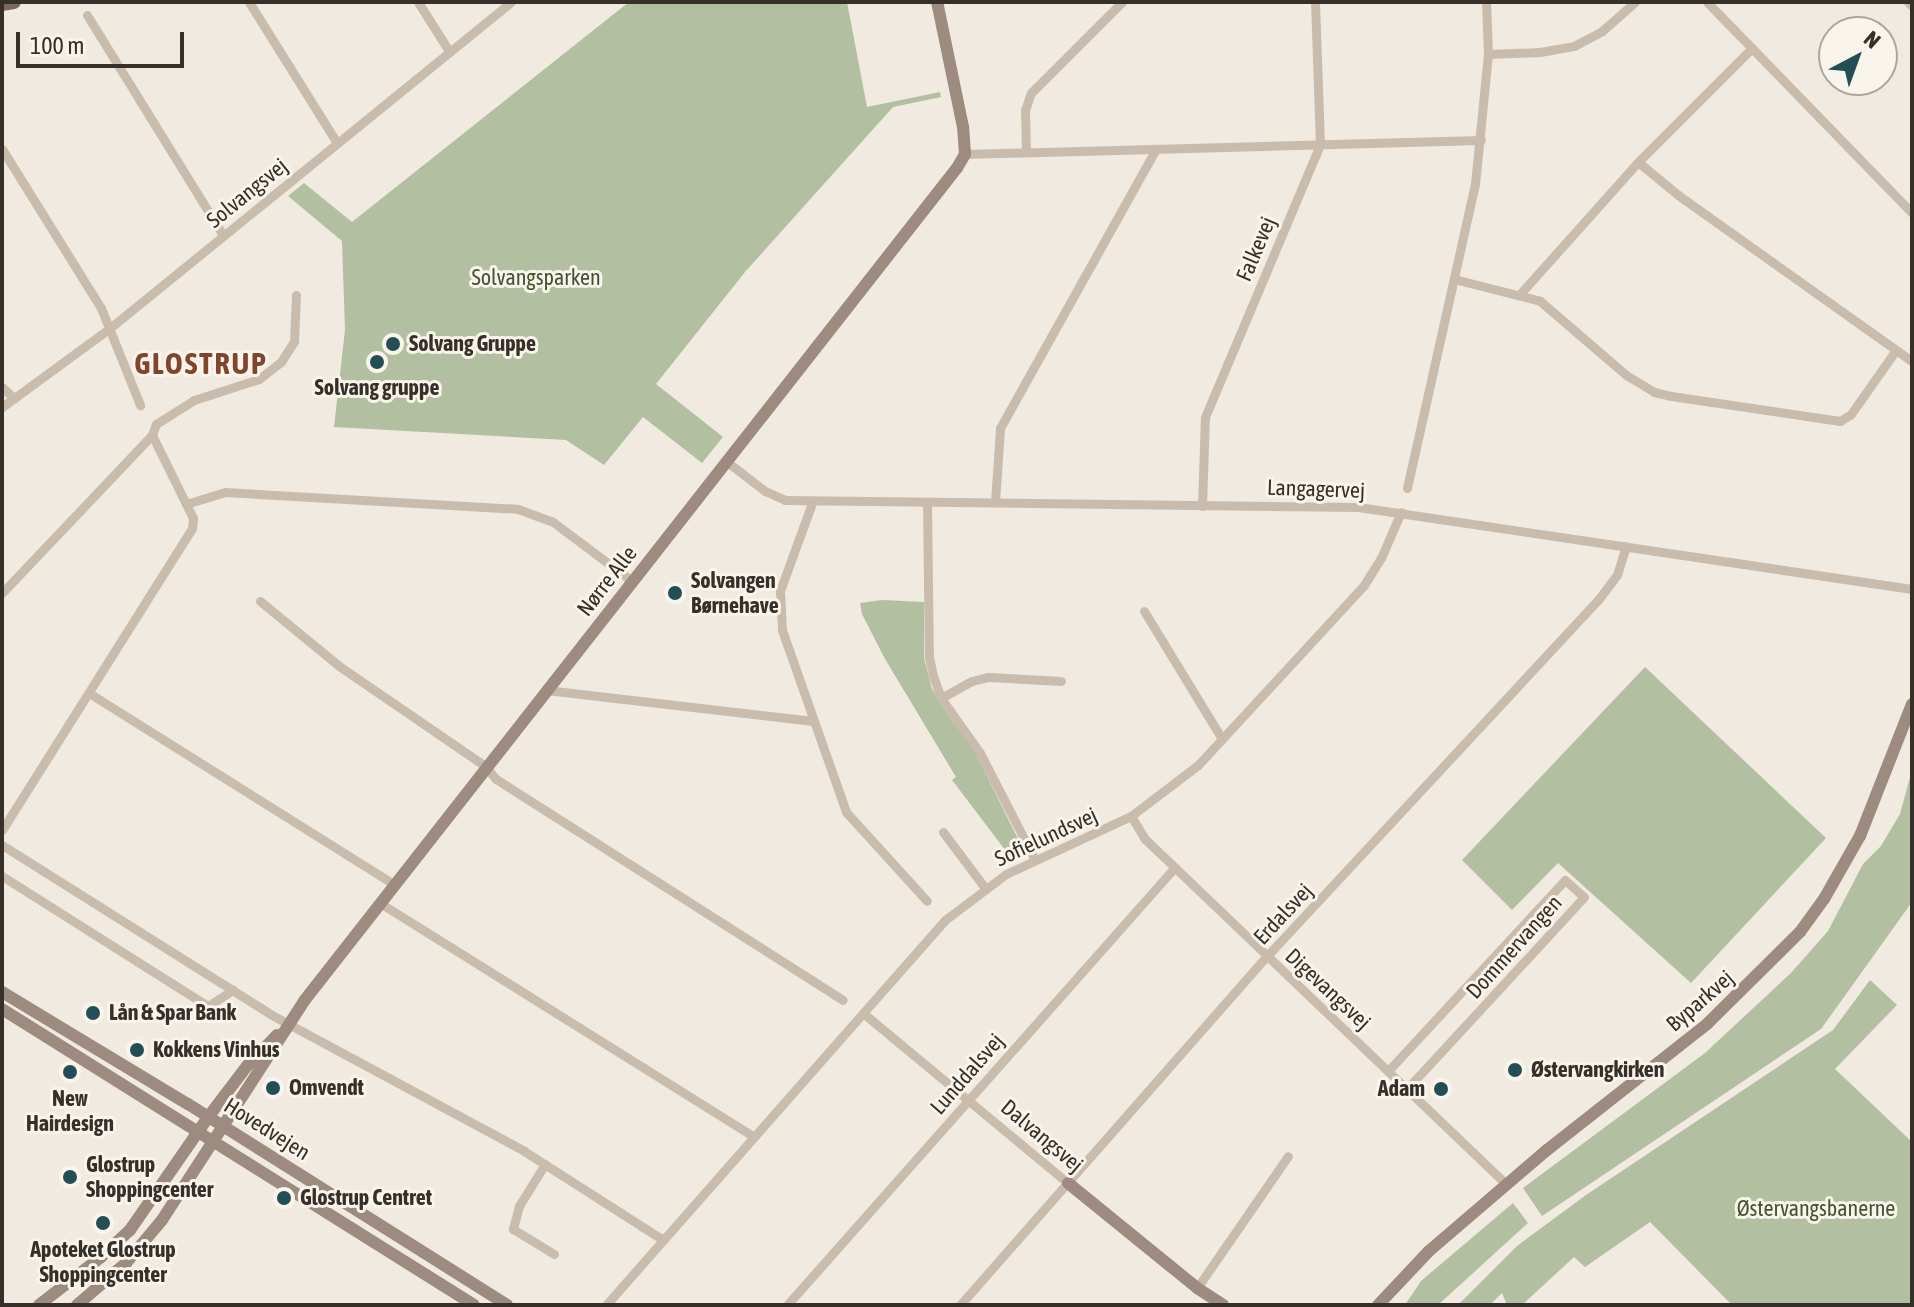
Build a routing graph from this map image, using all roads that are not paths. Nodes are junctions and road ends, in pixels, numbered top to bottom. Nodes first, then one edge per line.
1 (14, 2) edge
2 (249, 2) edge
3 (418, 2) edge
4 (511, 2) edge
5 (937, 2) edge
6 (1122, 2) edge
7 (1315, 2) edge
8 (1486, 2) edge
9 (1635, 2) edge
10 (1707, 2) edge
11 (2, 4) edge
12 (87, 15) dead end
13 (1752, 48) junction
14 (449, 51) junction
15 (1488, 54) junction
16 (1481, 140) junction
17 (337, 143) junction
18 (1320, 145) junction
19 (2, 149) edge
20 (1156, 149) junction
21 (1026, 152) junction
22 (965, 154) junction
23 (1638, 162) junction
24 (1912, 213) edge
25 (223, 235) junction
26 (1454, 279) junction
27 (1520, 294) junction
28 (296, 295) dead end
29 (110, 328) junction
30 (1896, 350) junction
31 (1912, 361) edge
32 (2, 387) edge
33 (14, 398) junction
34 (140, 405) dead end
35 (2, 407) edge
36 (152, 435) junction
37 (726, 461) junction
38 (1407, 488) dead end
39 (927, 502) junction
40 (995, 502) junction
41 (812, 503) junction
42 (186, 504) junction
43 (1202, 506) junction
44 (1401, 512) junction
45 (1626, 546) junction
46 (632, 581) junction
47 (4, 588) edge
48 (1912, 589) edge
49 (260, 601) dead end
50 (1144, 611) dead end
51 (1061, 681) dead end
52 (546, 690) junction
53 (89, 693) junction
54 (941, 698) junction
55 (1912, 704) edge
56 (813, 721) junction
57 (1222, 739) junction
58 (485, 766) junction
59 (1131, 816) junction
60 (2, 830) edge
61 (943, 832) dead end
62 (2, 845) edge
63 (1035, 860) junction
64 (1175, 867) junction
65 (2, 876) edge
66 (394, 884) junction
67 (985, 888) junction
68 (927, 901) dead end
69 (380, 903) junction
70 (1267, 956) junction
71 (233, 990) junction
72 (2, 992) edge
73 (843, 1000) dead end
74 (2, 1009) edge
75 (863, 1013) junction
76 (284, 1028) junction
77 (1388, 1071) junction
78 (1407, 1089) junction
79 (968, 1100) junction
80 (209, 1116) junction
81 (225, 1126) junction
82 (197, 1134) junction
83 (754, 1137) junction
84 (214, 1144) junction
85 (1288, 1156) dead end
86 (545, 1164) junction
87 (1068, 1183) junction
88 (1506, 1184) junction
89 (663, 1240) junction
90 (554, 1254) dead end
91 (1197, 1288) junction
92 (82, 1304) edge
93 (39, 1305) edge
94 (474, 1305) edge
95 (507, 1305) edge
96 (606, 1305) edge
97 (787, 1305) edge
98 (960, 1305) edge
99 (1213, 1305) edge
100 (1223, 1305) edge
101 (1380, 1305) edge

1 - 11 main road
2 - 17 street
3 - 14 street
4 - 14 street, Solvangsvej
5 - 22 street
6 - 21 street
7 - 18 street, Falkevej
8 - 15 street
9 - 15 street
10 - 13 street
12 - 25 street
13 - 23 street
13 - 24 street
14 - 17 street, Solvangsvej
15 - 16 street
16 - 18 street
16 - 26 street
17 - 25 street, Solvangsvej
18 - 20 street
18 - 43 street, Falkevej
19 - 29 street
20 - 21 street
20 - 40 street
21 - 22 street
22 - 37 street, Nørre Alle
23 - 27 street
23 - 30 street
25 - 29 street, Solvangsvej
26 - 27 street
26 - 38 street
27 - 30 street
28 - 36 street
29 - 33 street, Solvangsvej
29 - 34 street
30 - 31 street
32 - 33 street
33 - 35 street, Solvangsvej
36 - 42 street
36 - 47 street
37 - 41 street, Langagervej
37 - 46 street, Nørre Alle
39 - 40 street, Langagervej
39 - 41 street, Langagervej
39 - 54 street
40 - 43 street, Langagervej
41 - 56 street
42 - 46 street
42 - 53 street
43 - 44 street, Langagervej
44 - 45 street, Langagervej
44 - 57 street, Sofielundsvej
45 - 48 street, Langagervej
45 - 70 street, Erdalsvej
46 - 52 street, Nørre Alle
49 - 58 street
50 - 57 street
51 - 54 street
52 - 56 street
52 - 58 street, Nørre Alle
53 - 60 street
53 - 66 street
54 - 63 street
55 - 88 street, Byparkvej
56 - 68 street
57 - 59 street, Sofielundsvej
58 - 66 street, Nørre Alle
58 - 73 street
59 - 63 street, Sofielundsvej
59 - 64 street, Digevangsvej
61 - 67 street
62 - 71 street
63 - 67 street, Sofielundsvej
64 - 70 street, Digevangsvej
64 - 79 street, Lunddalsvej
65 - 71 street
66 - 69 street, Nørre Alle
67 - 75 street, Sofielundsvej
69 - 76 street, Nørre Alle
69 - 83 street
70 - 77 street, Digevangsvej
70 - 87 street, Erdalsvej
71 - 76 street
72 - 80 street, Hovedvejen
74 - 82 street, Hovedvejen
75 - 79 street, Dalvangsvej
75 - 83 street, Sofielundsvej
76 - 80 street, Nørre Alle
76 - 81 street, Nørre Alle
76 - 86 street
77 - 78 street, Digevangsvej
77 - 78 street, Dommervangen
78 - 88 street, Digevangsvej
79 - 87 street, Dalvangsvej
79 - 97 street, Lunddalsvej
80 - 81 street, Hovedvejen
80 - 82 street, Nørre Alle
81 - 84 street, Nørre Alle
81 - 95 street, Hovedvejen
82 - 84 street, Hovedvejen
82 - 93 street, Nørre Alle
83 - 89 street, Sofielundsvej
84 - 92 street, Nørre Alle
84 - 94 street, Hovedvejen
85 - 91 street
86 - 89 street
86 - 90 street
87 - 91 street, Dalvangsvej
87 - 98 street, Erdalsvej
88 - 101 street, Byparkvej
89 - 96 street, Sofielundsvej
91 - 99 street, Dalvangsvej
91 - 100 street, Dalvangsvej

